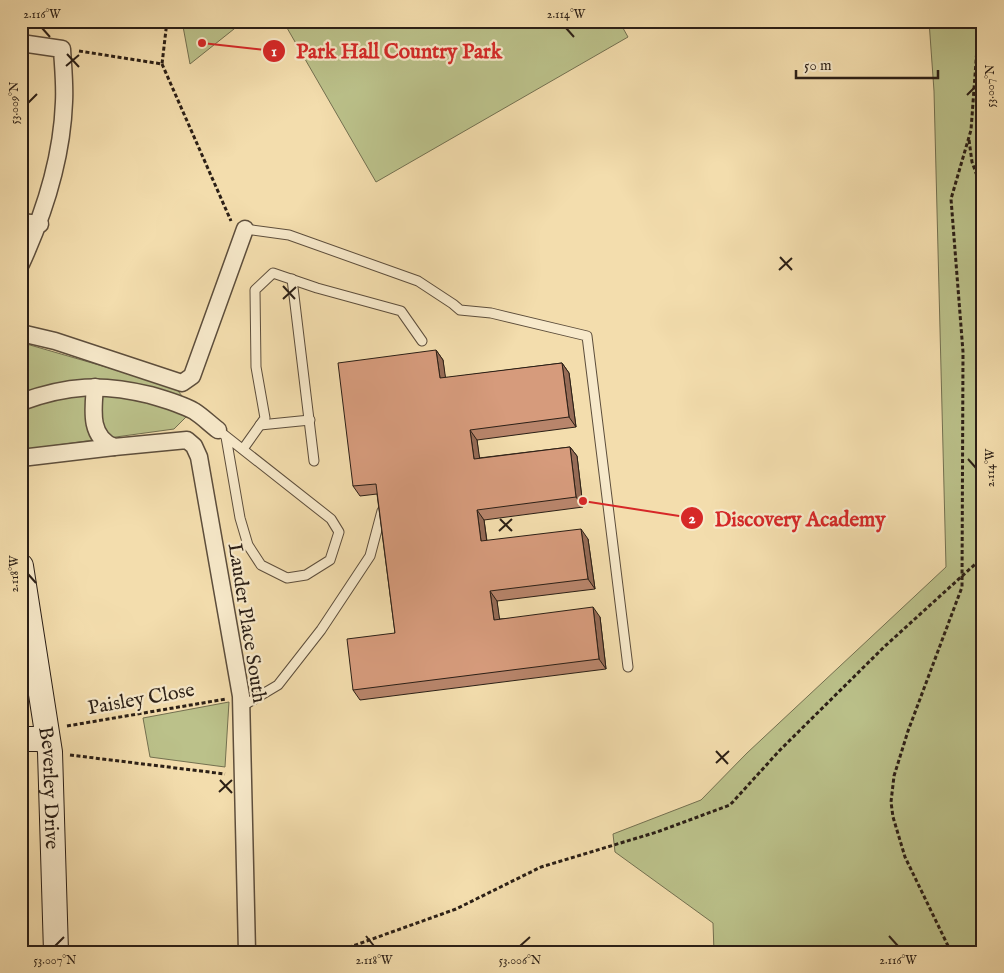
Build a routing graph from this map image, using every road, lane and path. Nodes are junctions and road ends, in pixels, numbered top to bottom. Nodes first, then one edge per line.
1 (167, 21) edge
2 (979, 21) edge
3 (21, 43) edge
4 (62, 49) junction
5 (162, 64) junction
6 (969, 138) junction
7 (983, 192) edge
8 (21, 222) edge
9 (40, 224) junction
10 (245, 230) junction
11 (21, 264) edge
12 (292, 279) junction
13 (21, 333) edge
14 (422, 341) dead end
15 (95, 387) junction
16 (21, 401) edge
17 (310, 420) junction
18 (260, 426) junction
19 (222, 434) junction
20 (114, 447) junction
21 (243, 450) junction
22 (26, 457) edge
23 (314, 461) dead end
24 (382, 511) edge
25 (983, 557) edge
26 (21, 566) edge
27 (963, 577) junction
28 (628, 667) dead end
29 (241, 701) junction
30 (21, 739) edge
31 (48, 740) junction
32 (242, 776) junction
33 (56, 952) edge
34 (247, 952) edge
35 (336, 952) edge
36 (951, 952) edge

1 - 5 path
2 - 6 path
3 - 4 street
4 - 5 path
4 - 9 street
5 - 10 path
6 - 7 path
6 - 27 path
8 - 9 street
9 - 11 street
10 - 13 street
10 - 28 lane
12 - 14 lane
12 - 17 lane
12 - 18 lane
15 - 16 street
15 - 19 street
15 - 20 street
17 - 18 lane
17 - 23 lane
18 - 21 lane
19 - 21 lane
19 - 21 lane
20 - 22 street, Lauder Place South
20 - 29 street, Lauder Place South
24 - 29 lane
25 - 27 path
26 - 31 street, Beverley Drive
27 - 35 path
27 - 36 path
29 - 31 path, Paisley Close
29 - 32 street, Lauder Place South
30 - 31 street
31 - 32 path
31 - 33 street, Beverley Drive
32 - 34 street, Lauder Place South

